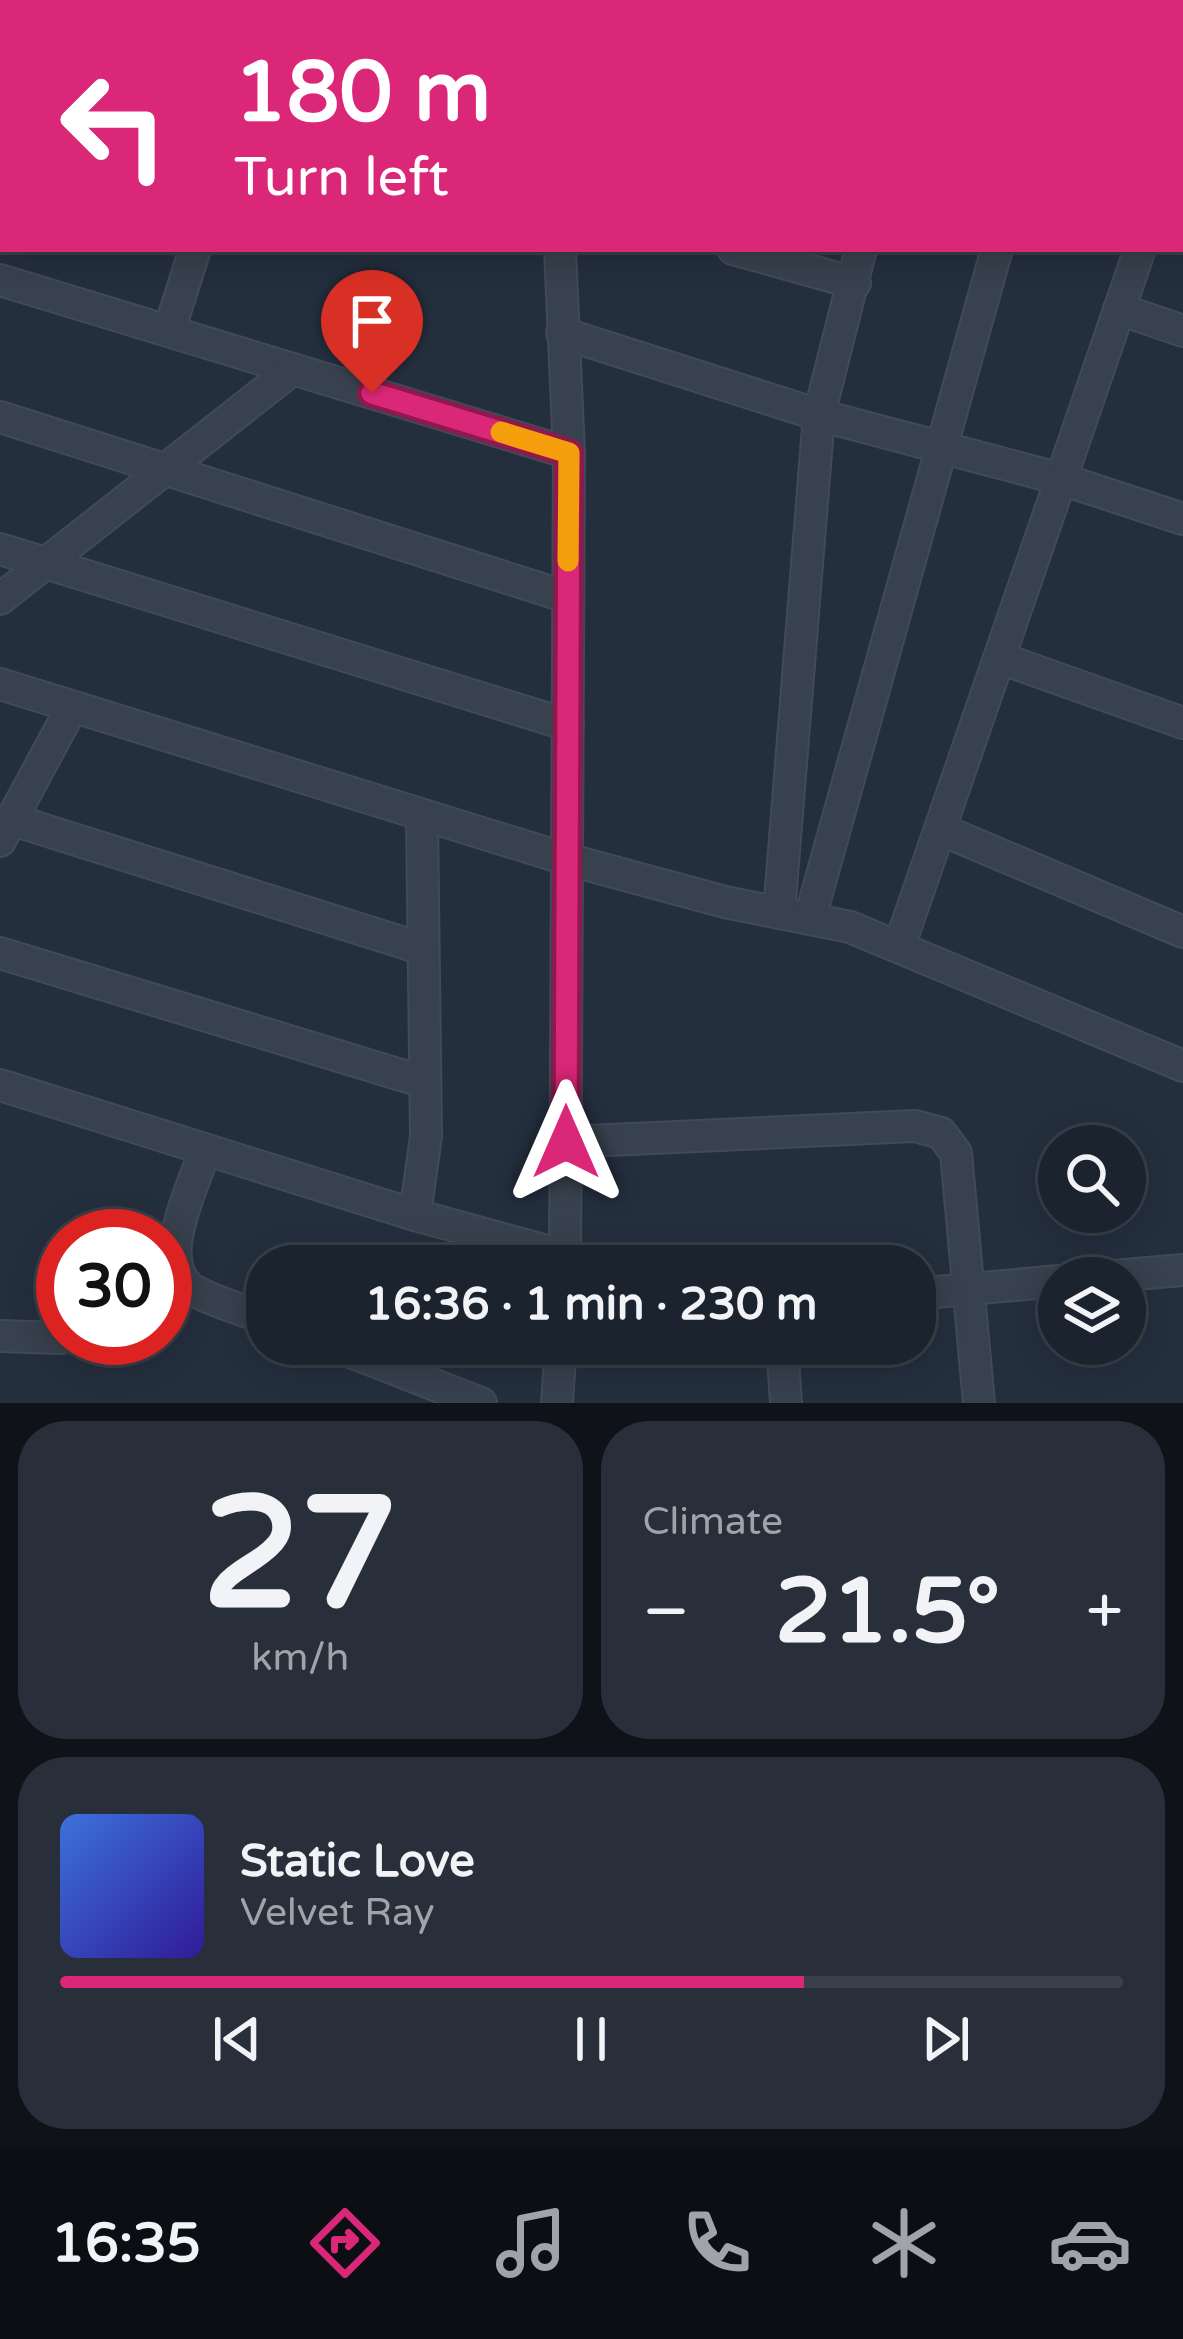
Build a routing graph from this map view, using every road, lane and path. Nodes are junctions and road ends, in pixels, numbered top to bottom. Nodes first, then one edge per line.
1 (194, 252) edge
2 (560, 252) edge
3 (744, 252) edge
4 (861, 252) edge
5 (996, 252) edge
6 (1139, 252) edge
7 (0, 280) edge
8 (855, 283) junction
9 (1119, 309) junction
10 (169, 331) junction
11 (1183, 331) edge
12 (562, 334) junction
13 (293, 369) junction
14 (819, 415) junction
15 (0, 417) edge
16 (940, 443) junction
17 (569, 453) junction
18 (164, 467) junction
19 (1061, 479) junction
20 (1183, 519) edge
21 (0, 549) edge
22 (44, 562) junction
23 (567, 597) junction
24 (0, 598) edge
25 (1000, 658) junction
26 (0, 684) edge
27 (72, 706) junction
28 (1183, 723) edge
29 (568, 725) junction
30 (422, 817) junction
31 (6, 830) edge
32 (942, 830) junction
33 (566, 860) junction
34 (779, 913) junction
35 (810, 917) junction
36 (1183, 932) edge
37 (900, 944) junction
38 (420, 948) junction
39 (0, 952) edge
40 (1183, 1066) edge
41 (424, 1082) junction
42 (0, 1085) edge
43 (566, 1142) junction
44 (205, 1150) junction
45 (415, 1215) junction
46 (513, 1245) edge
47 (565, 1245) edge
48 (1183, 1270) edge
49 (1146, 1273) edge
50 (1038, 1283) edge
51 (969, 1288) junction
52 (936, 1292) edge
53 (246, 1311) edge
54 (0, 1336) edge
55 (36, 1338) edge
56 (384, 1365) edge
57 (559, 1365) edge
58 (783, 1365) edge
59 (481, 1403) edge
60 (556, 1403) edge
61 (786, 1403) edge
62 (979, 1403) edge

1 - 10 street
2 - 12 street
3 - 8 street
4 - 8 street
5 - 16 street
6 - 9 street
7 - 10 street
8 - 14 street
9 - 11 street
9 - 19 street
10 - 13 street
12 - 14 street
12 - 17 street
13 - 17 street
13 - 18 street
14 - 16 street
14 - 34 street
15 - 18 street
16 - 19 street
16 - 35 street
17 - 23 street
18 - 22 street
18 - 23 street
19 - 20 street
19 - 25 street
21 - 22 street
22 - 24 street
22 - 29 street
23 - 29 street
25 - 28 street
25 - 32 street
26 - 27 street
27 - 30 street
27 - 31 street
29 - 33 street
30 - 33 street
30 - 38 street
31 - 38 street
32 - 36 street
32 - 37 street
33 - 34 street
33 - 43 street
34 - 35 street
35 - 37 street
37 - 40 street
38 - 41 street
39 - 41 street
41 - 45 street
42 - 44 street
43 - 47 street
43 - 51 street
44 - 45 street
44 - 53 street
45 - 46 street
48 - 49 street
50 - 51 street
51 - 52 street
51 - 62 street
54 - 55 street
56 - 59 street
57 - 60 street
58 - 61 street

